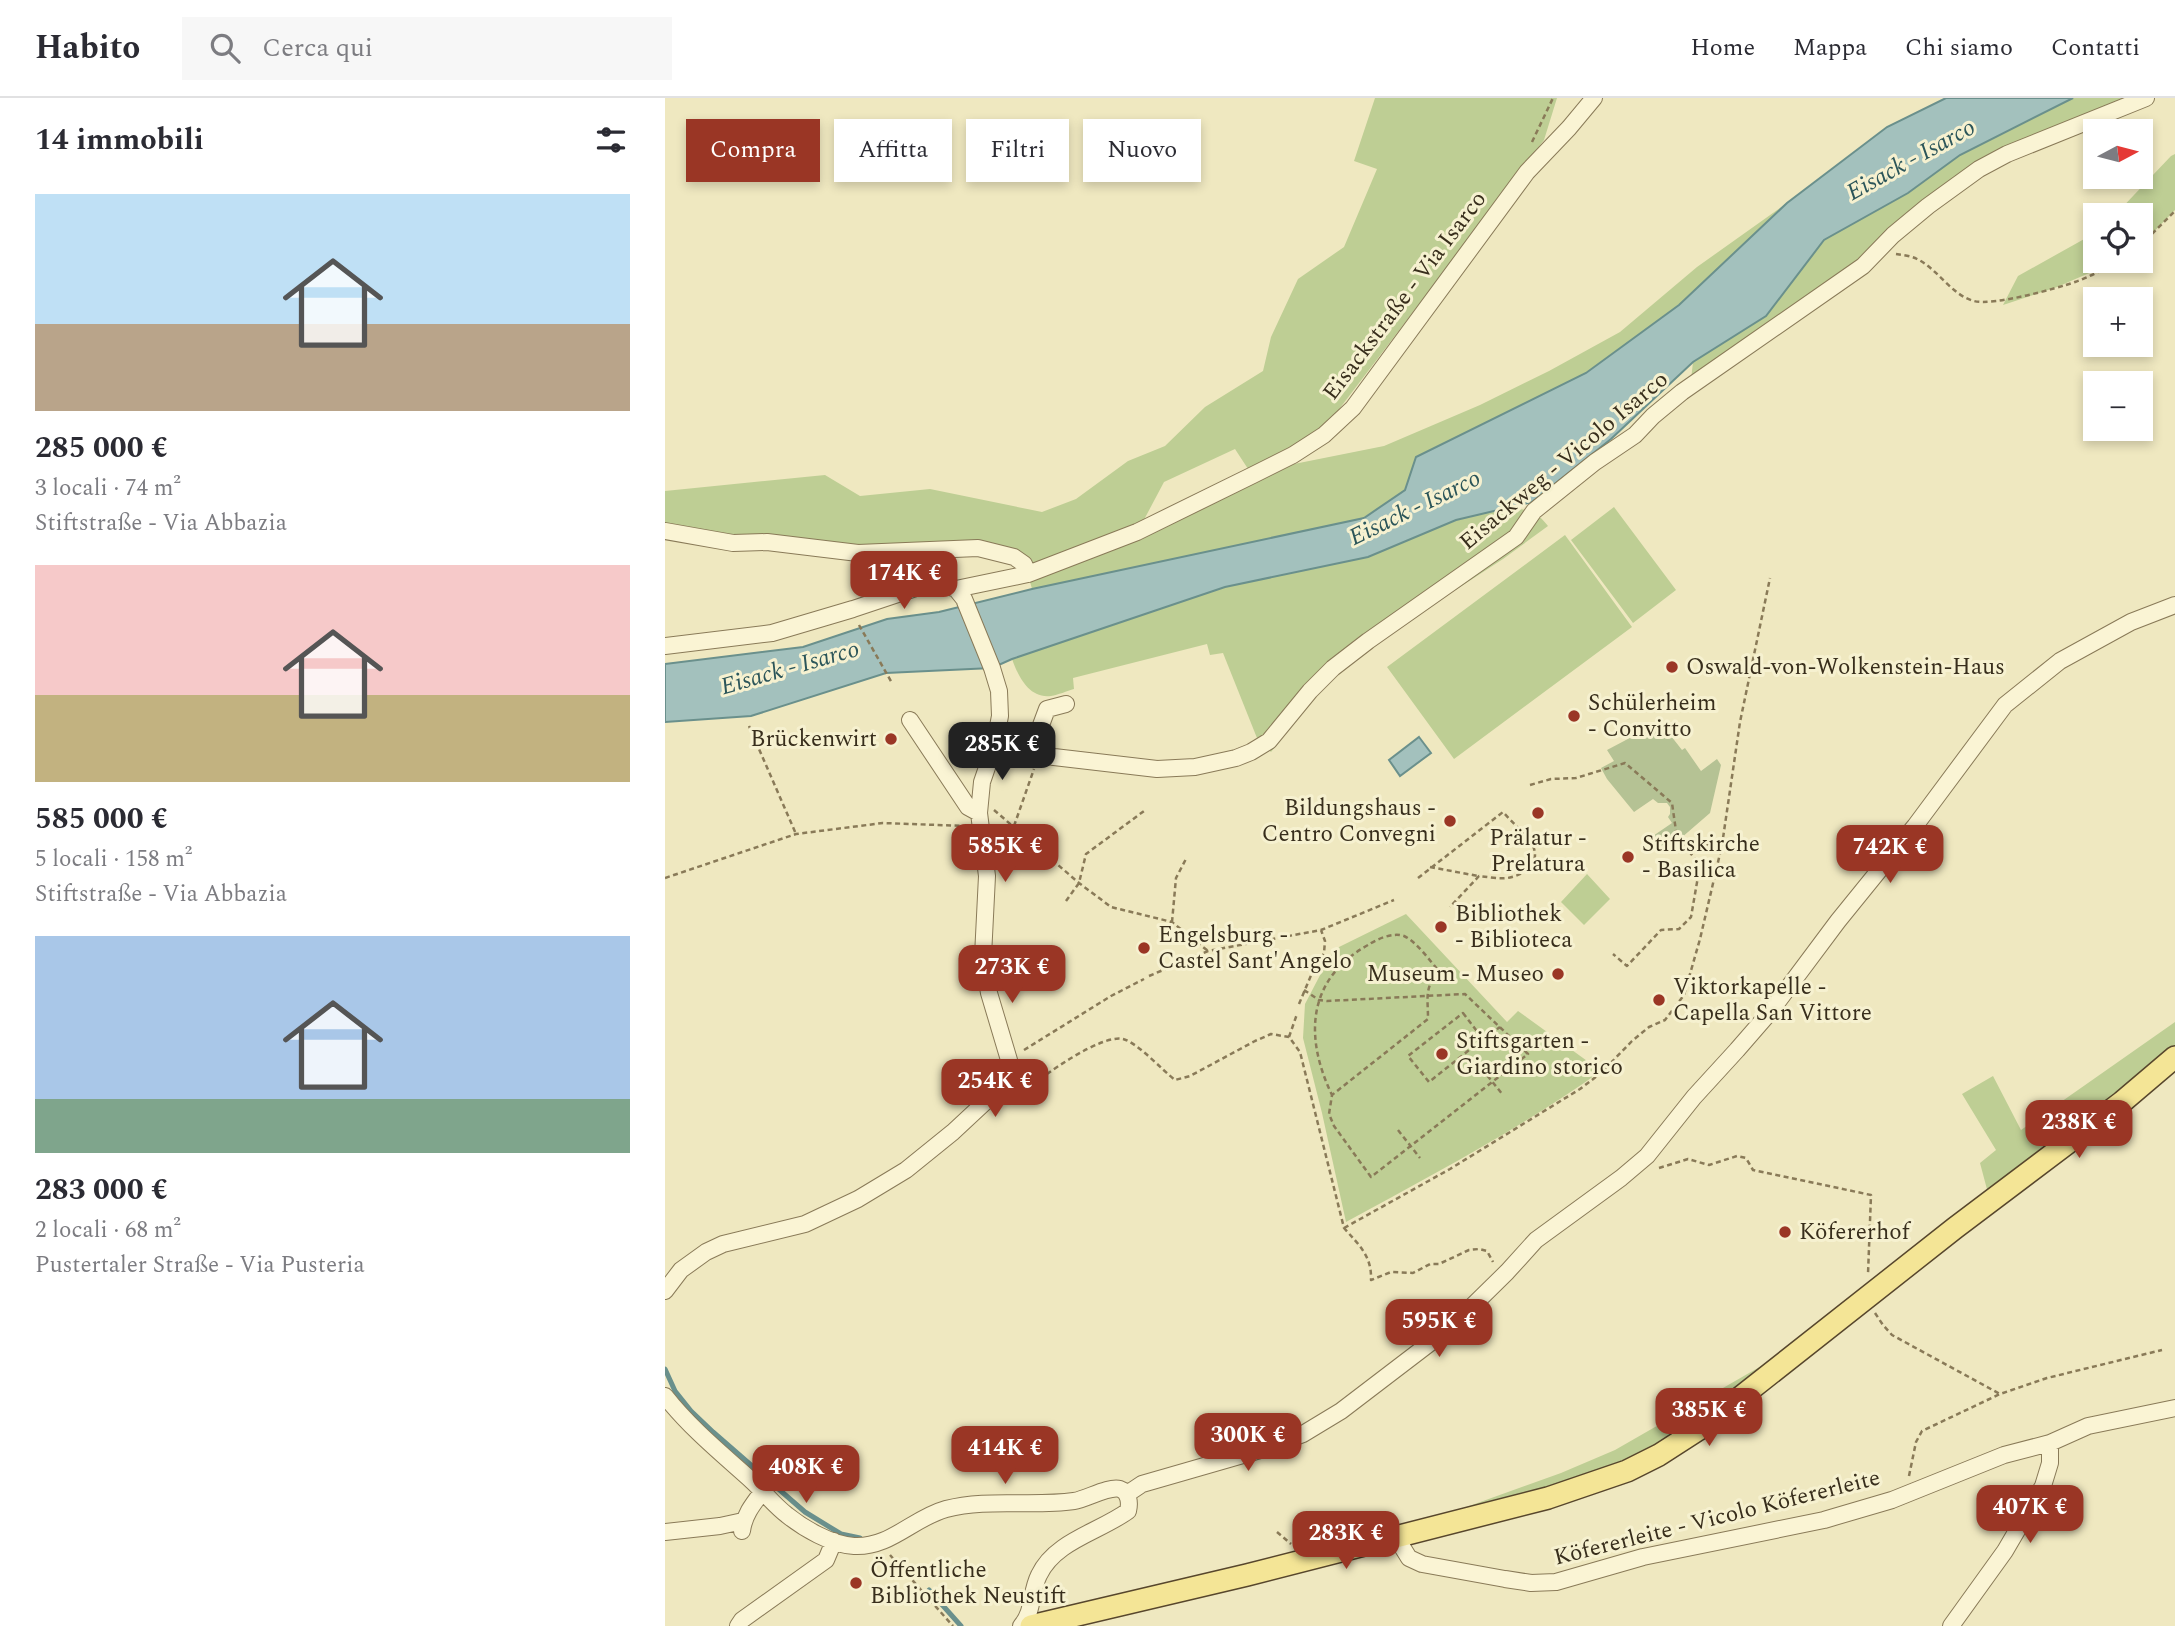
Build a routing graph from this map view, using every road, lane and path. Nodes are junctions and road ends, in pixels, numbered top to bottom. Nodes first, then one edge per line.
1 (1553, 98) edge
2 (1594, 98) edge
3 (2146, 98) edge
4 (1527, 172) junction
5 (2175, 211) edge
6 (2153, 233) edge
7 (1887, 251) junction
8 (2095, 273) edge
9 (665, 531) edge
10 (1028, 574) junction
11 (1770, 578) dead end
12 (960, 594) junction
13 (2175, 605) edge
14 (857, 620) dead end
15 (665, 646) edge
16 (892, 683) dead end
17 (1066, 704) dead end
18 (910, 720) dead end
19 (749, 726) dead end
20 (995, 747) junction
21 (1031, 752) junction
22 (1530, 785) dead end
23 (1507, 808) dead end
24 (1145, 811) dead end
25 (1503, 812) junction
26 (979, 813) junction
27 (796, 834) junction
28 (1722, 845) junction
29 (1691, 853) junction
30 (1187, 857) dead end
31 (1534, 864) junction
32 (1430, 867) junction
33 (1538, 869) dead end
34 (1479, 876) junction
35 (665, 878) edge
36 (1418, 878) dead end
37 (1079, 883) junction
38 (1394, 900) dead end
39 (1066, 901) dead end
40 (1450, 907) dead end
41 (1172, 922) junction
42 (1321, 930) junction
43 (1208, 951) junction
44 (1613, 954) dead end
45 (1149, 976) dead end
46 (1144, 979) dead end
47 (1304, 990) junction
48 (1428, 998) junction
49 (1319, 1000) junction
50 (1299, 1004) dead end
51 (1297, 1014) dead end
52 (1500, 1027) junction
53 (1289, 1037) junction
54 (1483, 1039) junction
55 (2175, 1057) edge
56 (1009, 1060) junction
57 (1482, 1069) dead end
58 (1006, 1079) junction
59 (1493, 1082) junction
60 (1332, 1095) junction
61 (1503, 1095) dead end
62 (1398, 1130) dead end
63 (1411, 1146) junction
64 (1420, 1158) dead end
65 (1651, 1171) dead end
66 (1344, 1228) junction
67 (1507, 1272) junction
68 (665, 1291) edge
69 (1867, 1298) junction
70 (2162, 1350) dead end
71 (2000, 1394) junction
72 (665, 1396) edge
73 (2175, 1408) edge
74 (2050, 1443) junction
75 (763, 1491) junction
76 (1911, 1492) junction
77 (1127, 1494) junction
78 (665, 1532) edge
79 (1396, 1537) junction
80 (834, 1541) junction
81 (884, 1542) junction
82 (1082, 1621) edge
83 (738, 1626) edge
84 (953, 1626) edge
85 (1021, 1626) edge
86 (1031, 1626) edge
87 (1951, 1626) edge

1 - 4 path
2 - 4 street, Eisackstraße - Via Isarco
3 - 7 street, Eisackweg - Vicolo Isarco
4 - 10 street, Eisackstraße - Via Isarco
5 - 6 path
7 - 8 path
7 - 21 street, Eisackweg - Vicolo Isarco
9 - 10 street
10 - 12 street, Eisackstraße - Via Isarco
11 - 28 path
12 - 15 street, Eisackstraße - Via Isarco
12 - 20 street
13 - 67 street
14 - 16 path
17 - 21 street
18 - 26 street
19 - 27 path
20 - 21 street, Eisackweg - Vicolo Isarco
20 - 26 street
22 - 29 path
23 - 25 path
24 - 37 path
25 - 31 path
25 - 32 path
26 - 27 path
26 - 37 path
26 - 56 street
27 - 35 path
28 - 29 path
28 - 66 path
29 - 44 path
30 - 41 path
31 - 33 path
31 - 34 path
32 - 34 path
32 - 36 path
34 - 40 path
37 - 39 path
37 - 41 path
38 - 42 path
41 - 43 path
42 - 43 path
42 - 47 path
43 - 45 path
46 - 56 path
47 - 49 path
47 - 50 path
48 - 49 path
48 - 49 path
48 - 52 path
48 - 60 path
49 - 60 path
51 - 53 path
52 - 54 path
52 - 59 path
53 - 58 path
53 - 66 path
54 - 54 path
55 - 69 main road
56 - 58 street
57 - 59 path
58 - 68 street
59 - 61 path
59 - 63 path
60 - 63 path
62 - 63 path
63 - 64 path
65 - 69 path
66 - 67 path
67 - 77 street
69 - 71 path
69 - 79 main road
70 - 71 path
71 - 76 path
72 - 75 street
73 - 74 street, Köfererleite - Vicolo Köfererleite
74 - 76 street, Köfererleite - Vicolo Köfererleite
74 - 87 street
75 - 78 street
75 - 80 street
76 - 79 street, Köfererleite - Vicolo Köfererleite
77 - 81 street
77 - 85 street
79 - 82 main road
80 - 81 street
80 - 83 street
81 - 84 path
82 - 86 main road

